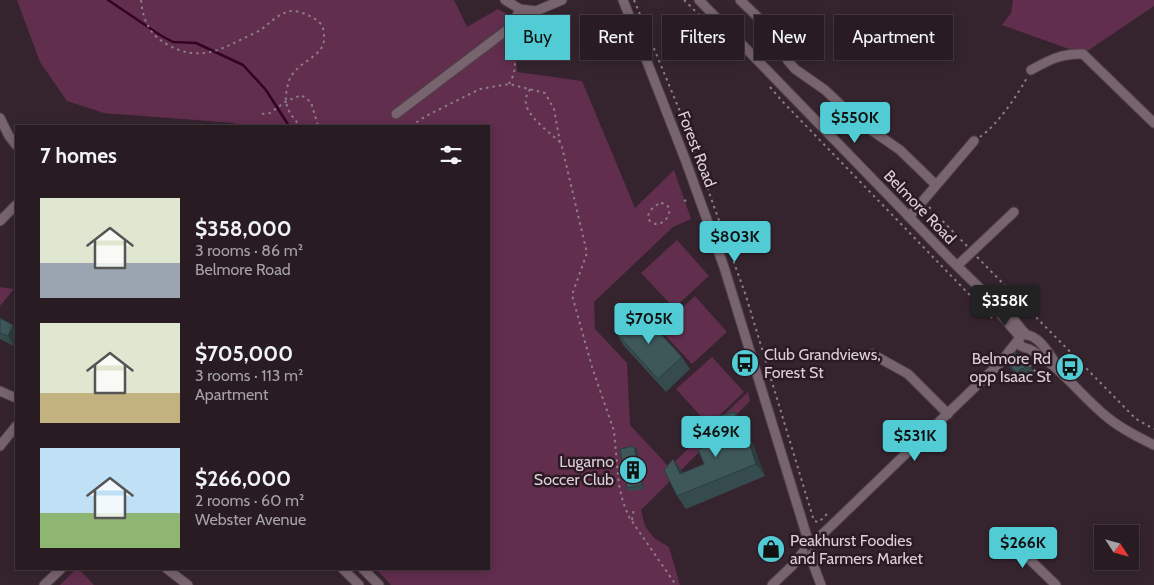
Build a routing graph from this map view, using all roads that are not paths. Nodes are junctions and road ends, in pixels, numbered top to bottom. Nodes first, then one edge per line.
1 (505, 0) edge
2 (562, 0) edge
3 (623, 0) edge
4 (700, 0) edge
5 (740, 0) edge
6 (520, 9) junction
7 (1031, 70) road end
8 (396, 114) dead end
9 (0, 118) edge
10 (1152, 118) edge
11 (974, 141) road end
12 (15, 143) edge
13 (936, 185) junction
14 (15, 206) edge
15 (1014, 212) dead end
16 (909, 217) junction
17 (0, 221) edge
18 (957, 266) junction
19 (1024, 340) junction
20 (872, 354) dead end
21 (0, 391) edge
22 (15, 398) edge
23 (948, 414) junction
24 (15, 427) edge
25 (1154, 445) edge
26 (0, 446) edge
27 (1001, 539) dead end
28 (811, 541) junction
29 (807, 553) junction
30 (60, 570) edge
31 (169, 570) edge
32 (344, 570) edge
33 (364, 570) edge
34 (44, 585) edge
35 (188, 585) edge
36 (359, 585) edge
37 (379, 585) edge
38 (772, 585) edge
39 (820, 585) edge
40 (1056, 585) edge

1 - 6 street
2 - 6 street
3 - 28 street, Forest Road
4 - 16 street, Belmore Road
5 - 13 street
6 - 8 street
7 - 10 street
9 - 12 street
11 - 13 street
13 - 16 street
14 - 17 street
15 - 18 street
16 - 18 street, Belmore Road
18 - 19 street, Belmore Road
19 - 23 street
19 - 25 street, Belmore Road
20 - 23 street
21 - 22 street
23 - 28 street
24 - 26 street
27 - 40 street
28 - 29 street
28 - 29 street
29 - 38 street
29 - 39 street
30 - 34 street
31 - 35 street
32 - 36 street
33 - 37 street

